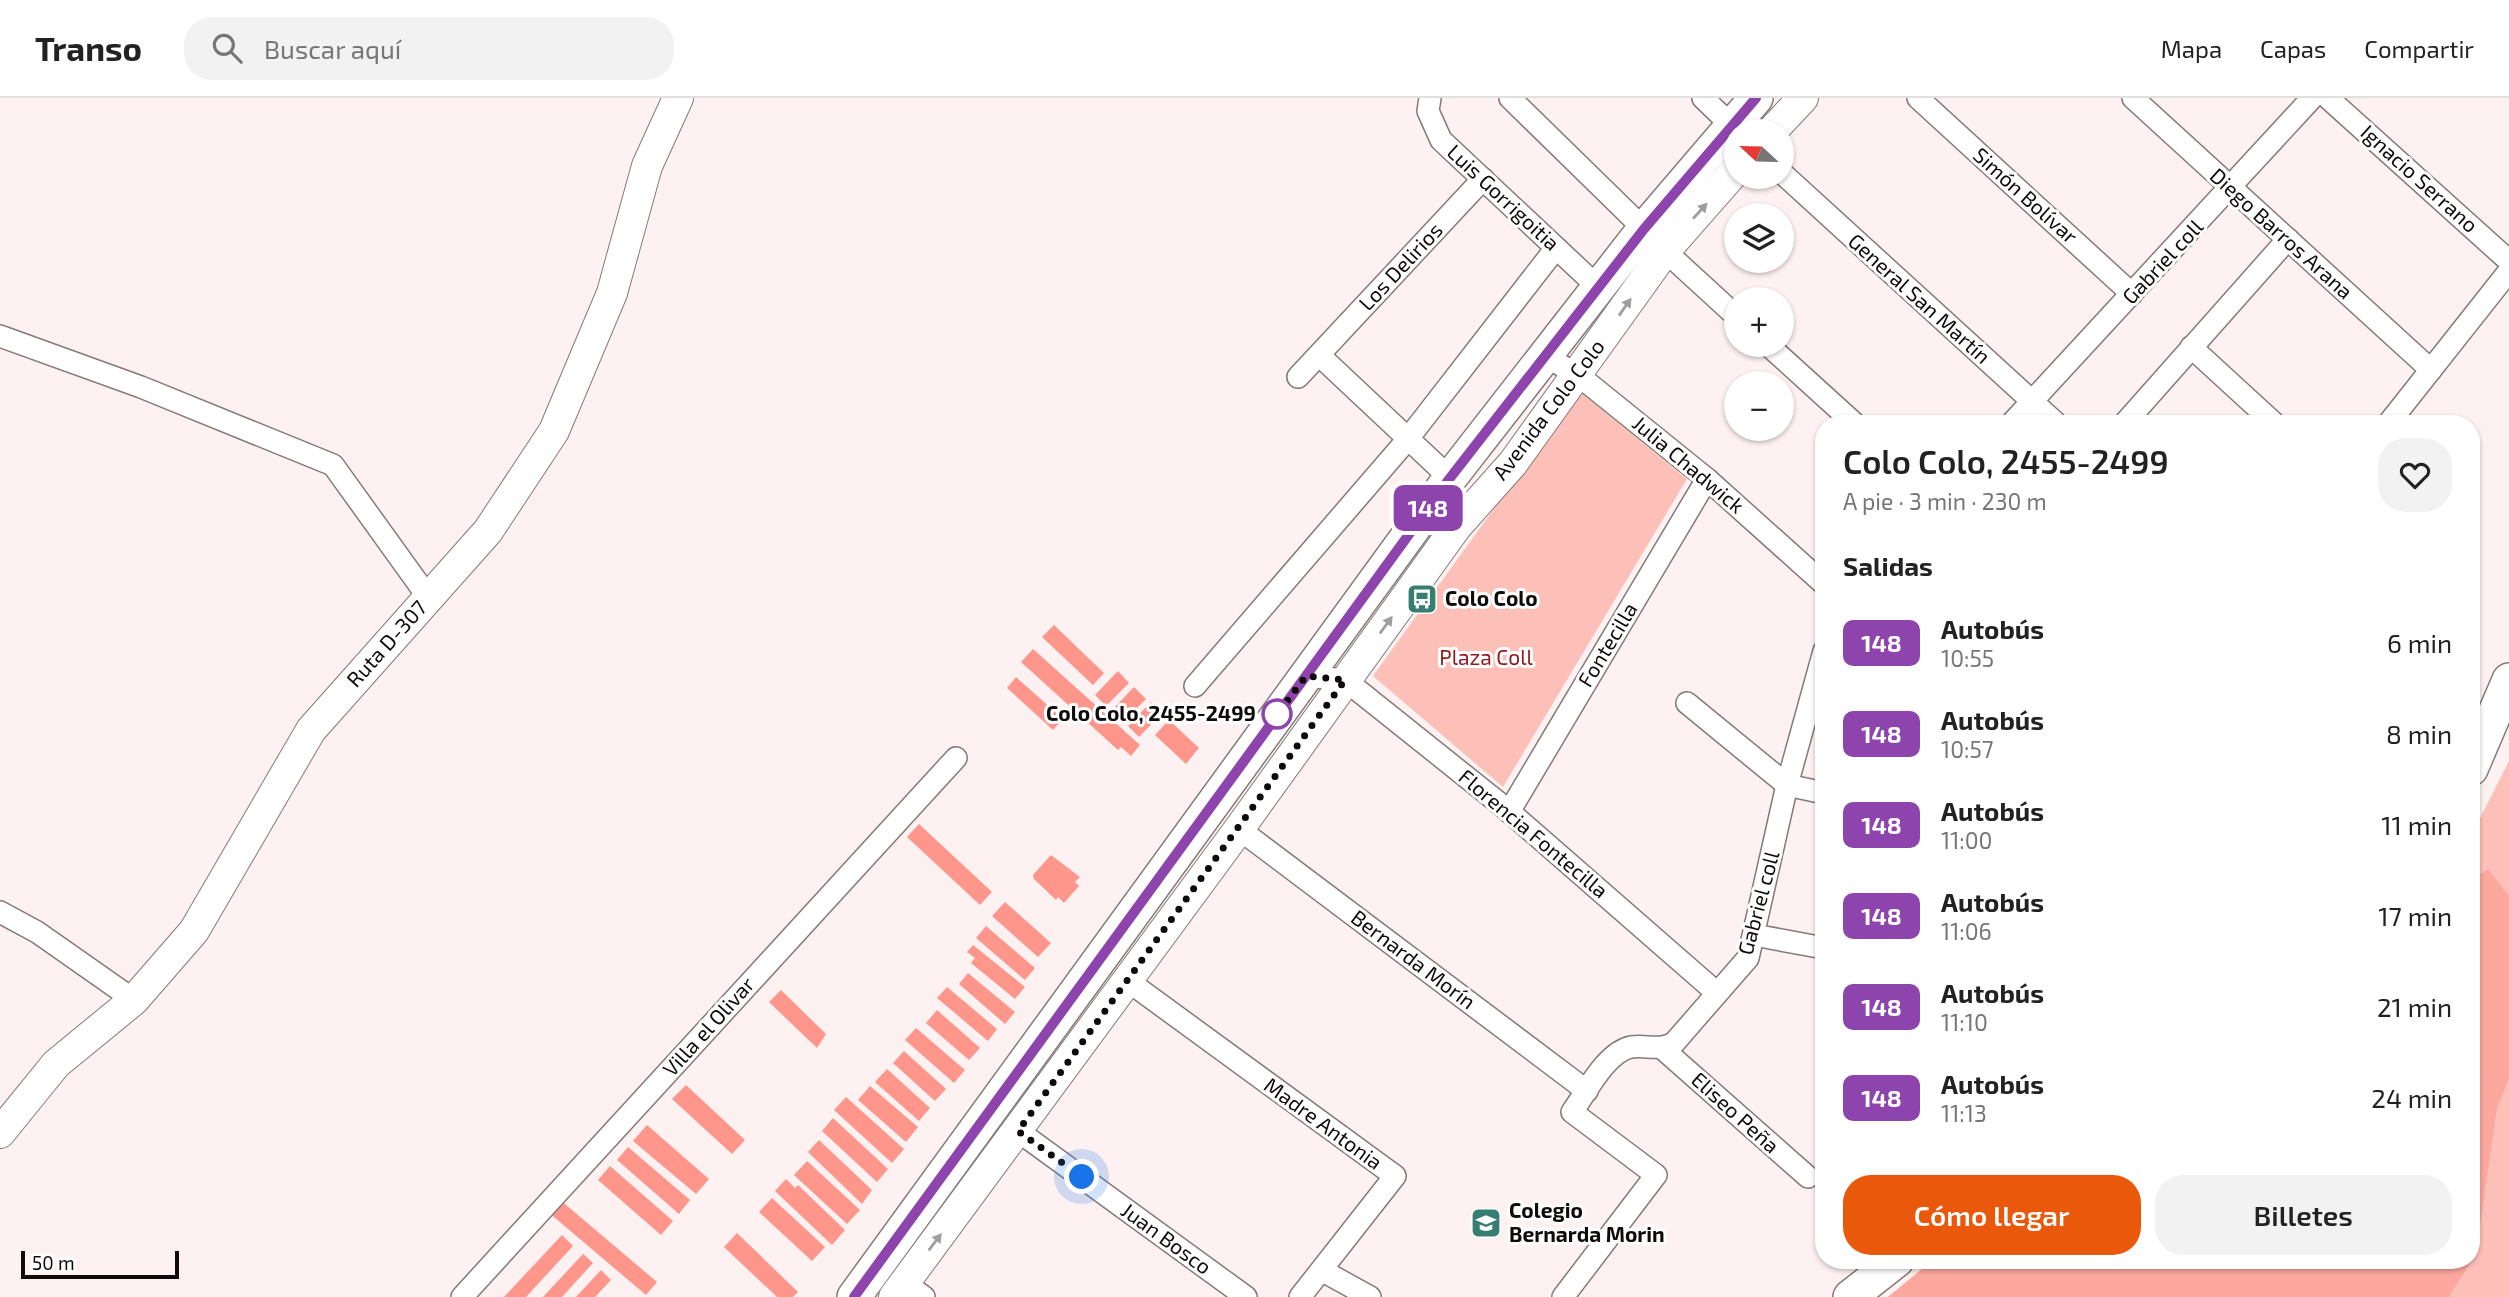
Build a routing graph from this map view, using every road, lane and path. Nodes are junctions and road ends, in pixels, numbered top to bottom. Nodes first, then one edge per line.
1 (678, 98) edge
2 (1430, 98) edge
3 (1510, 98) edge
4 (1703, 98) edge
5 (1756, 98) edge
6 (1804, 98) edge
7 (1918, 98) edge
8 (2133, 98) edge
9 (2312, 98) edge
10 (2328, 98) edge
11 (1725, 119) edge
12 (1738, 119) edge
13 (1784, 119) edge
14 (1724, 138) edge
15 (1483, 179) junction
16 (1724, 180) edge
17 (1794, 184) edge
18 (2230, 189) junction
19 (2288, 239) junction
20 (1654, 240) junction
21 (1556, 248) junction
22 (2509, 261) edge
23 (2509, 271) edge
24 (1598, 288) junction
25 (2132, 294) junction
26 (1724, 305) edge
27 (0, 336) edge
28 (2191, 347) junction
29 (1319, 355) junction
30 (1545, 356) junction
31 (1781, 357) edge
32 (2431, 370) junction
33 (1578, 375) junction
34 (1298, 377) dead end
35 (2032, 401) junction
36 (1845, 415) edge
37 (2019, 415) edge
38 (2047, 415) edge
39 (2132, 415) edge
40 (2265, 415) edge
41 (2395, 415) edge
42 (1407, 440) junction
43 (1450, 478) junction
44 (1707, 479) junction
45 (1815, 576) edge
46 (428, 597) junction
47 (1306, 676) junction
48 (1345, 680) junction
49 (2509, 680) edge
50 (1815, 684) edge
51 (1195, 686) dead end
52 (1687, 703) dead end
53 (2480, 748) edge
54 (956, 758) dead end
55 (1787, 785) junction
56 (1815, 791) edge
57 (1509, 812) junction
58 (1239, 829) junction
59 (0, 912) edge
60 (1754, 935) junction
61 (1815, 946) edge
62 (1128, 981) junction
63 (1717, 993) junction
64 (134, 1000) junction
65 (1663, 1049) junction
66 (1587, 1091) junction
67 (1018, 1131) junction
68 (0, 1133) edge
69 (1808, 1177) dead end
70 (1886, 1269) edge
71 (1323, 1271) junction
72 (908, 1292) edge
73 (462, 1297) edge
74 (854, 1297) edge
75 (1246, 1297) edge
76 (1300, 1297) edge
77 (1370, 1297) edge
78 (1563, 1297) edge
79 (1850, 1297) edge

1 - 46 street, Ruta D-307
2 - 15 street, Luis Gorrigoitia
3 - 20 street
4 - 11 street
5 - 12 main road, Avenida Colo Colo
6 - 13 street
7 - 25 street, Simón Bolívar
8 - 18 street, Diego Barros Arana
9 - 18 street, Gabriel coll
10 - 22 street, Ignacio Serrano
14 - 20 main road, Avenida Colo Colo
15 - 21 street, Luis Gorrigoitia
15 - 29 street, Los Delirios
20 -> 16 street, Avenida Colo Colo
17 - 35 street, General San Martín
18 - 19 street, Diego Barros Arana
18 - 25 street, Gabriel coll
19 - 28 street
19 - 32 street, Diego Barros Arana
20 - 24 main road, Avenida Colo Colo
20 - 26 street
33 -> 20 street, Avenida Colo Colo
21 - 24 street, Luis Gorrigoitia
21 - 42 street
23 - 32 street
24 - 30 main road, Avenida Colo Colo
25 - 35 street, Gabriel coll
27 - 46 street
28 - 39 street
28 - 40 street
29 - 34 street, Los Delirios
29 - 42 street
30 - 33 street, Julia Chadwick
30 - 43 main road, Avenida Colo Colo
31 - 36 street
32 - 41 street
33 - 44 street, Julia Chadwick
48 -> 33 street, Avenida Colo Colo
35 - 37 street, Gabriel coll
35 - 38 street, General San Martín
42 - 43 street
42 - 51 street
43 - 47 main road, Avenida Colo Colo
44 - 45 street, Julia Chadwick
44 - 57 street, Fontecilla
46 - 64 street, Ruta D-307
47 - 48 street
47 - 74 main road, Avenida Colo Colo
48 - 57 street, Florencia Fontecilla
48 - 58 street, Avenida Colo Colo
49 - 53 main road
50 - 55 street, Gabriel coll
52 - 55 street
54 - 73 street, Villa el Olivar
55 - 56 street
55 - 60 street, Gabriel coll
57 - 63 street, Florencia Fontecilla
58 - 62 street, Avenida Colo Colo
58 - 66 street, Bernarda Morín
59 - 64 street
60 - 61 street
60 - 63 street, Gabriel coll
62 - 67 street, Avenida Colo Colo
62 - 71 street, Madre Antonia
63 - 65 street, Gabriel coll
64 - 68 street, Ruta D-307
65 - 66 street
65 - 69 street, Eliseo Peña
66 - 78 street
72 -> 67 street, Avenida Colo Colo
67 - 75 street, Juan Bosco
70 - 79 main road
71 - 76 street, Madre Antonia
71 - 77 street

